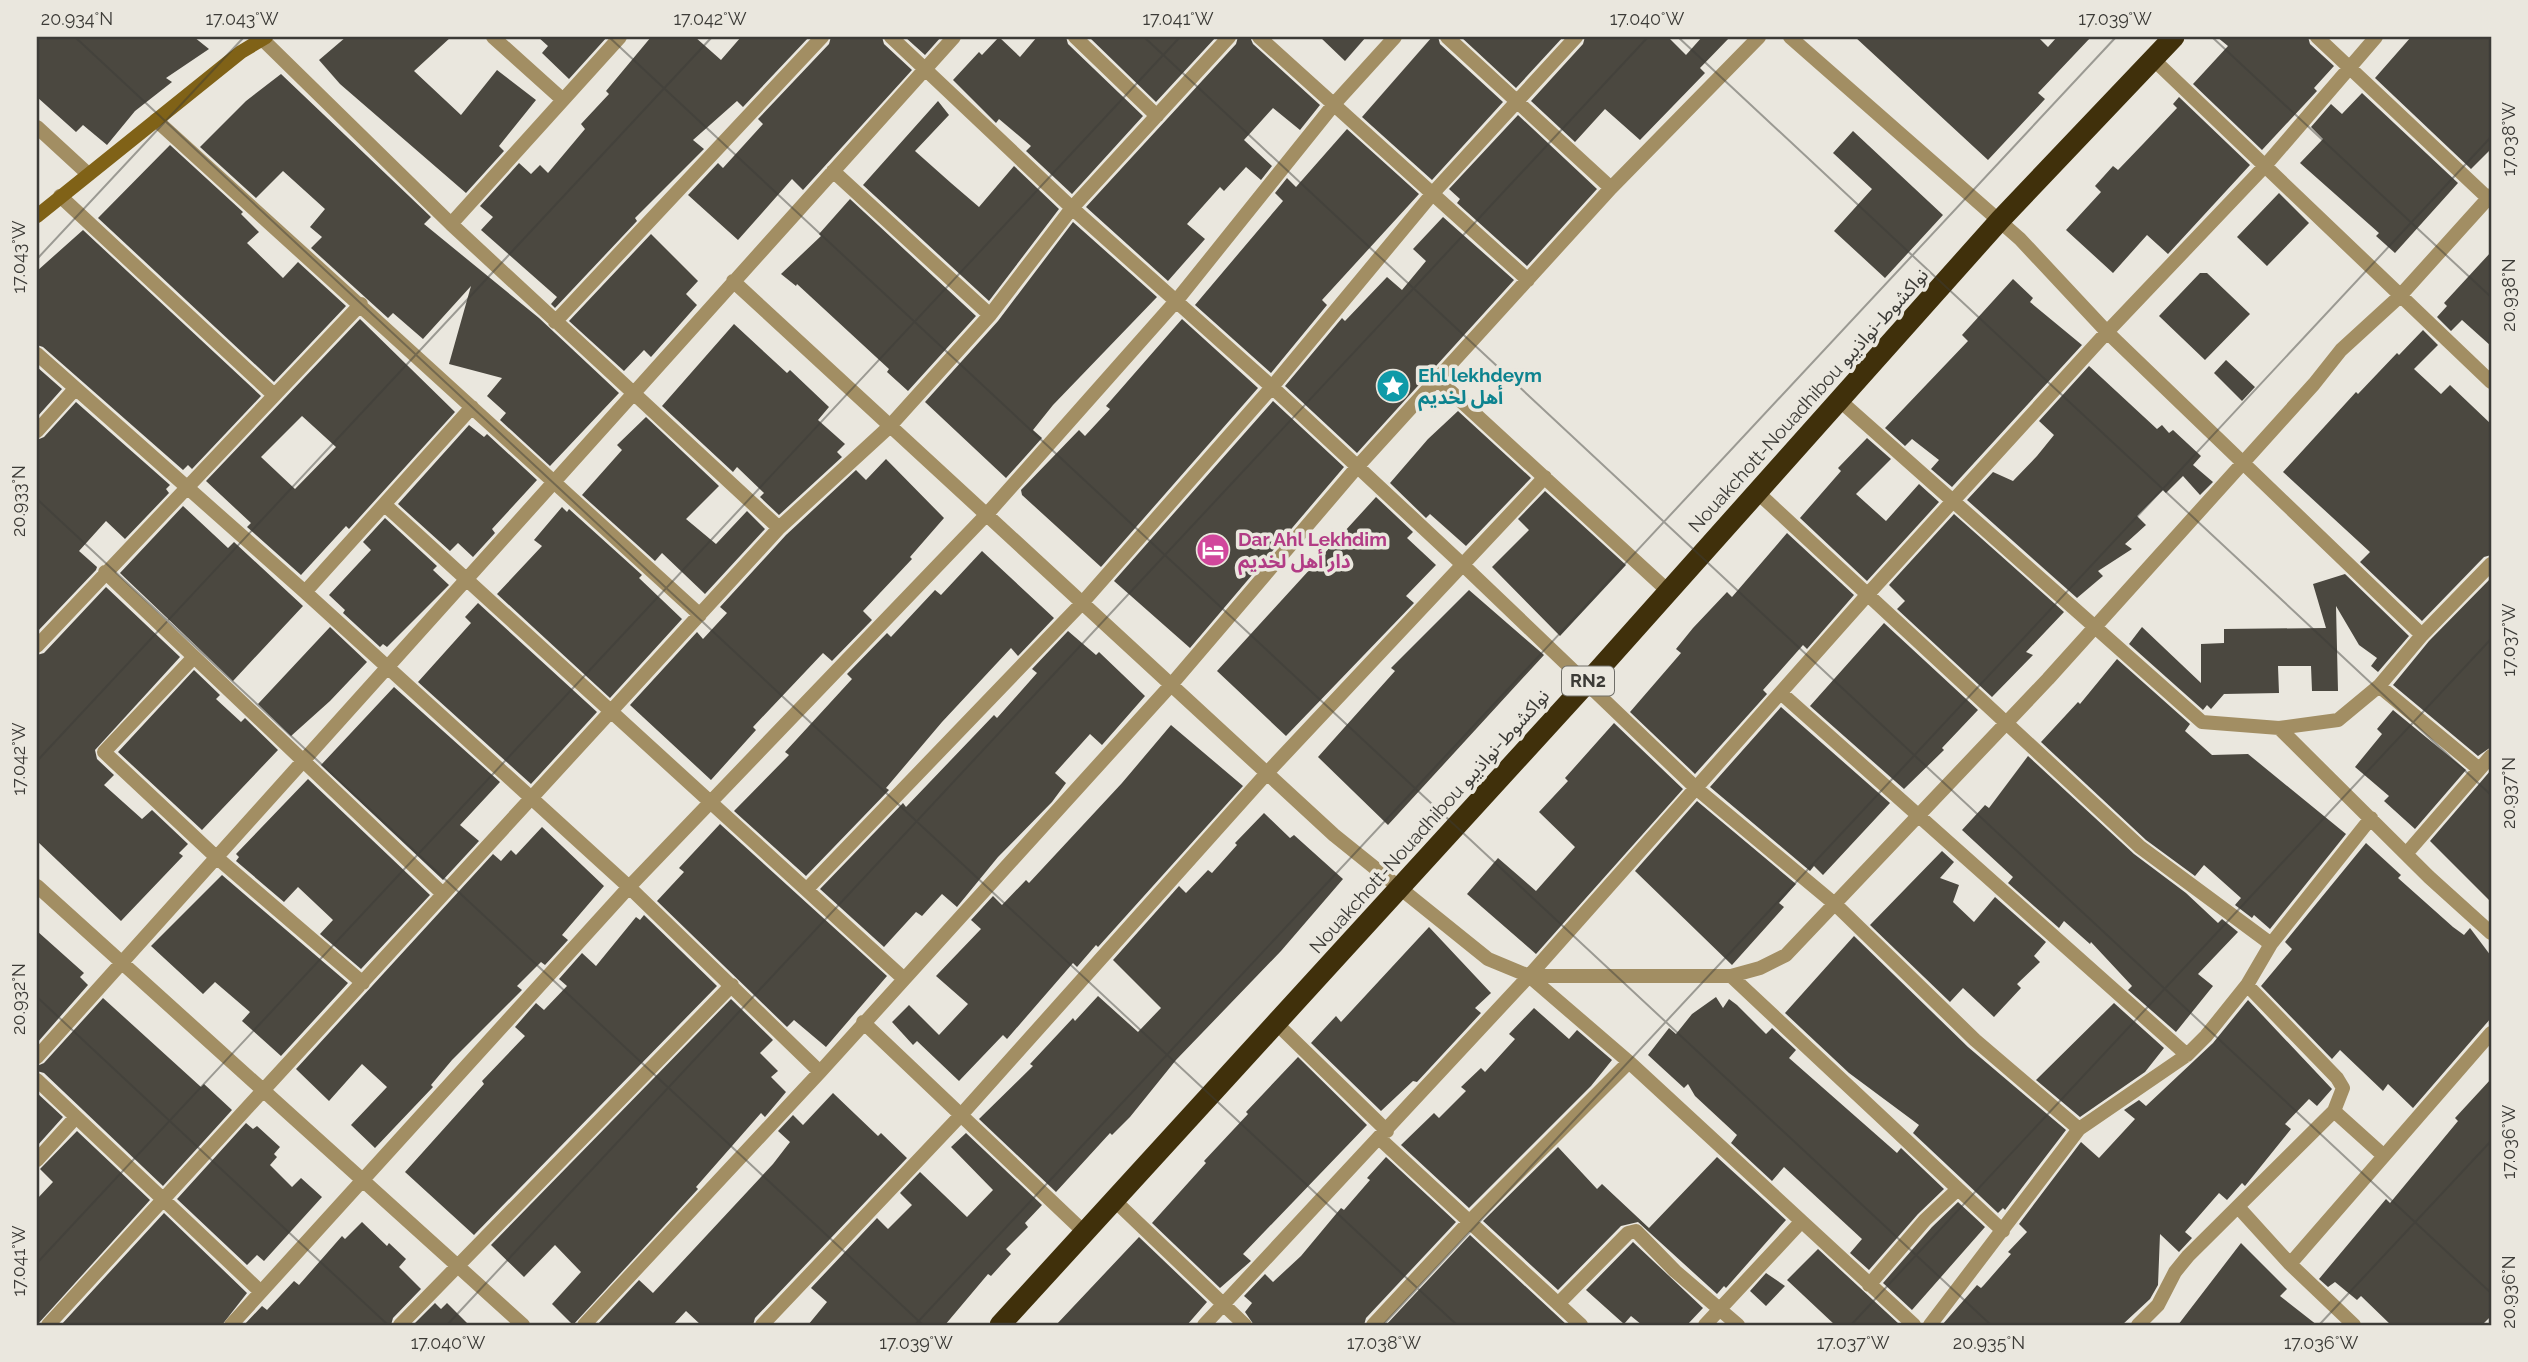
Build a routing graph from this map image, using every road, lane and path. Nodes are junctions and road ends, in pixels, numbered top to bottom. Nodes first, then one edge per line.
1 (493, 37) edge
2 (620, 37) edge
3 (822, 37) edge
4 (891, 37) edge
5 (954, 37) edge
6 (1075, 37) edge
7 (1229, 37) edge
8 (1259, 37) edge
9 (1395, 37) edge
10 (1447, 37) edge
11 (1576, 37) edge
12 (1759, 37) edge
13 (1790, 37) edge
14 (2174, 37) edge
15 (2316, 37) edge
16 (2376, 37) edge
17 (263, 38) edge
18 (2152, 59) junction
19 (2349, 67) junction
20 (925, 68) junction
21 (563, 100) junction
22 (1518, 102) junction
23 (1335, 103) junction
24 (1157, 116) junction
25 (156, 120) junction
26 (37, 127) edge
27 (2264, 167) junction
28 (833, 171) junction
29 (87, 173) junction
30 (1611, 187) junction
31 (1433, 193) junction
32 (60, 196) junction
33 (2490, 198) edge
34 (1072, 208) junction
35 (37, 216) edge
36 (2000, 220) junction
37 (452, 224) junction
38 (1528, 279) junction
39 (733, 281) junction
40 (2399, 297) junction
41 (1177, 300) junction
42 (361, 304) junction
43 (990, 315) junction
44 (555, 322) junction
45 (2107, 332) junction
46 (37, 354) edge
47 (1437, 379) junction
48 (2491, 382) edge
49 (1272, 387) junction
50 (75, 389) junction
51 (273, 394) junction
52 (632, 394) junction
53 (1838, 399) junction
54 (472, 407) junction
55 (889, 427) junction
56 (37, 431) edge
57 (2244, 462) junction
58 (1358, 466) junction
59 (1545, 477) junction
60 (554, 481) junction
61 (185, 488) junction
62 (1757, 492) junction
63 (1951, 502) junction
64 (385, 505) junction
65 (988, 513) junction
66 (779, 528) junction
67 (2491, 564) edge
68 (1463, 565) junction
69 (105, 572) junction
70 (466, 579) junction
71 (1667, 590) junction
72 (305, 592) junction
73 (1869, 593) junction
74 (1083, 602) junction
75 (700, 615) junction
76 (2095, 629) junction
77 (2422, 635) junction
78 (37, 646) edge
79 (193, 658) junction
80 (386, 668) junction
81 (1171, 685) junction
82 (1585, 685) junction
83 (2379, 686) junction
84 (1781, 693) junction
85 (611, 711) junction
86 (2006, 721) junction
87 (2278, 728) junction
88 (2491, 756) edge
89 (301, 762) junction
90 (2479, 769) junction
91 (1267, 773) junction
92 (1697, 789) junction
93 (531, 798) junction
94 (710, 801) junction
95 (1918, 818) junction
96 (2371, 818) junction
97 (2406, 853) junction
98 (215, 856) junction
99 (37, 886) edge
100 (629, 887) junction
101 (808, 888) junction
102 (1398, 888) junction
103 (443, 894) junction
104 (1836, 905) junction
105 (2491, 933) edge
106 (2271, 944) junction
107 (120, 961) junction
108 (1529, 976) junction
109 (1731, 976) junction
110 (903, 978) junction
111 (363, 983) junction
112 (732, 985) junction
113 (2247, 985) junction
114 (863, 1022) junction
115 (1277, 1024) junction
116 (2491, 1033) edge
117 (2188, 1055) junction
118 (37, 1057) edge
119 (1629, 1062) junction
120 (820, 1072) junction
121 (37, 1080) edge
122 (264, 1091) junction
123 (2334, 1111) junction
124 (961, 1115) junction
125 (76, 1117) junction
126 (2079, 1129) junction
127 (1383, 1134) junction
128 (2384, 1156) junction
129 (37, 1160) edge
130 (363, 1180) junction
131 (1958, 1189) junction
132 (163, 1200) junction
133 (1114, 1200) junction
134 (2239, 1208) junction
135 (1469, 1222) junction
136 (1800, 1223) junction
137 (1083, 1231) junction
138 (2003, 1231) junction
139 (457, 1264) junction
140 (2290, 1264) junction
141 (1869, 1285) junction
142 (261, 1292) junction
143 (1558, 1304) junction
144 (1222, 1305) junction
145 (1720, 1309) junction
146 (48, 1325) edge
147 (231, 1325) edge
148 (400, 1325) edge
149 (523, 1325) edge
150 (584, 1325) edge
151 (762, 1325) edge
152 (1000, 1325) edge
153 (1204, 1325) edge
154 (1245, 1325) edge
155 (1373, 1325) edge
156 (1581, 1325) edge
157 (1704, 1325) edge
158 (1738, 1325) edge
159 (1914, 1325) edge
160 (1930, 1325) edge
161 (2138, 1325) edge
162 (2354, 1325) edge

1 - 21 street
2 - 21 street
3 - 44 street
4 - 20 street
5 - 20 street
6 - 24 street
7 - 24 street
8 - 23 street
9 - 23 street
10 - 22 street
11 - 22 street
12 - 30 street
13 - 36 street
14 - 18 highway, Nouakchott-Nouadhibou نواكشوط-نواذيبو / RN2
15 - 19 street
16 - 19 street
17 - 25 street
17 - 37 street
18 - 27 street
18 - 36 highway, Nouakchott-Nouadhibou نواكشوط-نواذيبو / RN2
19 - 27 street
19 - 33 street
20 - 28 street
20 - 34 street
21 - 37 street
22 - 30 street
22 - 31 street
23 - 31 street
23 - 41 street
24 - 34 street
25 - 29 street
25 - 42 street
26 - 29 street
27 - 40 street
27 - 45 street
28 - 39 street
28 - 43 street
29 - 32 street
30 - 38 street
31 - 38 street
31 - 49 street
32 - 35 street
32 - 51 street
33 - 40 street
34 - 41 street
34 - 43 street
36 - 45 street
36 - 53 highway, Nouakchott-Nouadhibou نواكشوط-نواذيبو / RN2
37 - 44 street
38 - 47 street
39 - 52 street
39 - 55 street
40 - 48 street
40 - 57 street
41 - 49 street
41 - 65 street
42 - 51 street
42 - 54 street
43 - 55 street
44 - 52 street
45 - 57 street
45 - 63 street
46 - 50 street
47 - 58 street
47 - 59 street
49 - 58 street
49 - 74 street
50 - 56 street
50 - 61 street
51 - 61 street
52 - 60 street
52 - 66 street
53 - 62 highway, Nouakchott-Nouadhibou نواكشوط-نواذيبو / RN2
53 - 63 street
54 - 60 street
54 - 64 street
55 - 65 street
55 - 66 street
57 - 76 street
57 - 77 street
58 - 68 street
58 - 81 street
59 - 68 street
59 - 71 street
60 - 70 street
60 - 75 street
61 - 69 street
61 - 72 street
62 - 71 highway, Nouakchott-Nouadhibou نواكشوط-نواذيبو / RN2
62 - 73 street
63 - 73 street
63 - 76 street
64 - 70 street
64 - 72 street
65 - 74 street
65 - 94 street
66 - 75 street
67 - 77 street
68 - 82 street
68 - 91 street
69 - 78 street
69 - 79 street
70 - 80 street
70 - 85 street
71 - 82 highway, Nouakchott-Nouadhibou نواكشوط-نواذيبو / RN2
72 - 80 street
73 - 84 street
73 - 86 street
74 - 81 street
74 - 101 street
75 - 85 street
76 - 86 street
76 - 87 street
77 - 83 street
79 - 89 street
79 - 98 street
80 - 89 street
80 - 93 street
81 - 91 street
81 - 110 street
82 - 92 street
82 - 102 highway, Nouakchott-Nouadhibou نواكشوط-نواذيبو / RN2
83 - 87 street
83 - 90 street
84 - 92 street
84 - 95 street
85 - 93 street
85 - 94 street
86 - 95 street
86 - 106 street
87 - 96 street
88 - 90 street
89 - 98 street
89 - 103 street
90 - 97 street
91 - 102 street
91 - 124 street
92 - 104 street
92 - 108 street
93 - 100 street
93 - 103 street
94 - 100 street
94 - 101 street
95 - 104 street
95 - 117 street
96 - 97 street
96 - 106 street
97 - 105 street
98 - 107 street
98 - 111 street
99 - 107 street
100 - 112 street
100 - 130 street
101 - 110 street
102 - 108 street
102 - 115 highway, Nouakchott-Nouadhibou نواكشوط-نواذيبو / RN2
103 - 111 street
104 - 109 street
104 - 126 street
106 - 113 street
107 - 118 street
107 - 122 street
108 - 109 street
108 - 119 street
108 - 127 street
109 - 131 street
110 - 114 street
111 - 122 street
112 - 120 street
112 - 139 street
113 - 117 street
113 - 123 street
114 - 120 street
114 - 124 street
115 - 127 street
115 - 133 highway, Nouakchott-Nouadhibou نواكشوط-نواذيبو / RN2
116 - 128 street
117 - 126 street
119 - 135 street
119 - 136 street
120 - 150 street
121 - 125 street
122 - 130 street
122 - 132 street
123 - 128 street
123 - 134 street
124 - 137 street
124 - 151 street
125 - 129 street
125 - 132 street
126 - 138 street
127 - 135 street
127 - 144 street
128 - 140 street
130 - 139 street
130 - 142 street
131 - 138 street
131 - 141 street
132 - 142 street
132 - 146 street
133 - 137 highway, Nouakchott-Nouadhibou نواكشوط-نواذيبو / RN2
133 - 144 street
134 - 140 street
134 - 161 street
135 - 143 street
135 - 155 street
136 - 141 street
136 - 145 street
137 - 152 highway, Nouakchott-Nouadhibou نواكشوط-نواذيبو / RN2
138 - 160 street
139 - 148 street
139 - 149 street
140 - 162 street
141 - 159 street
142 - 147 street
143 - 145 street
143 - 156 street
144 - 153 street
144 - 154 street
145 - 157 street
145 - 158 street

